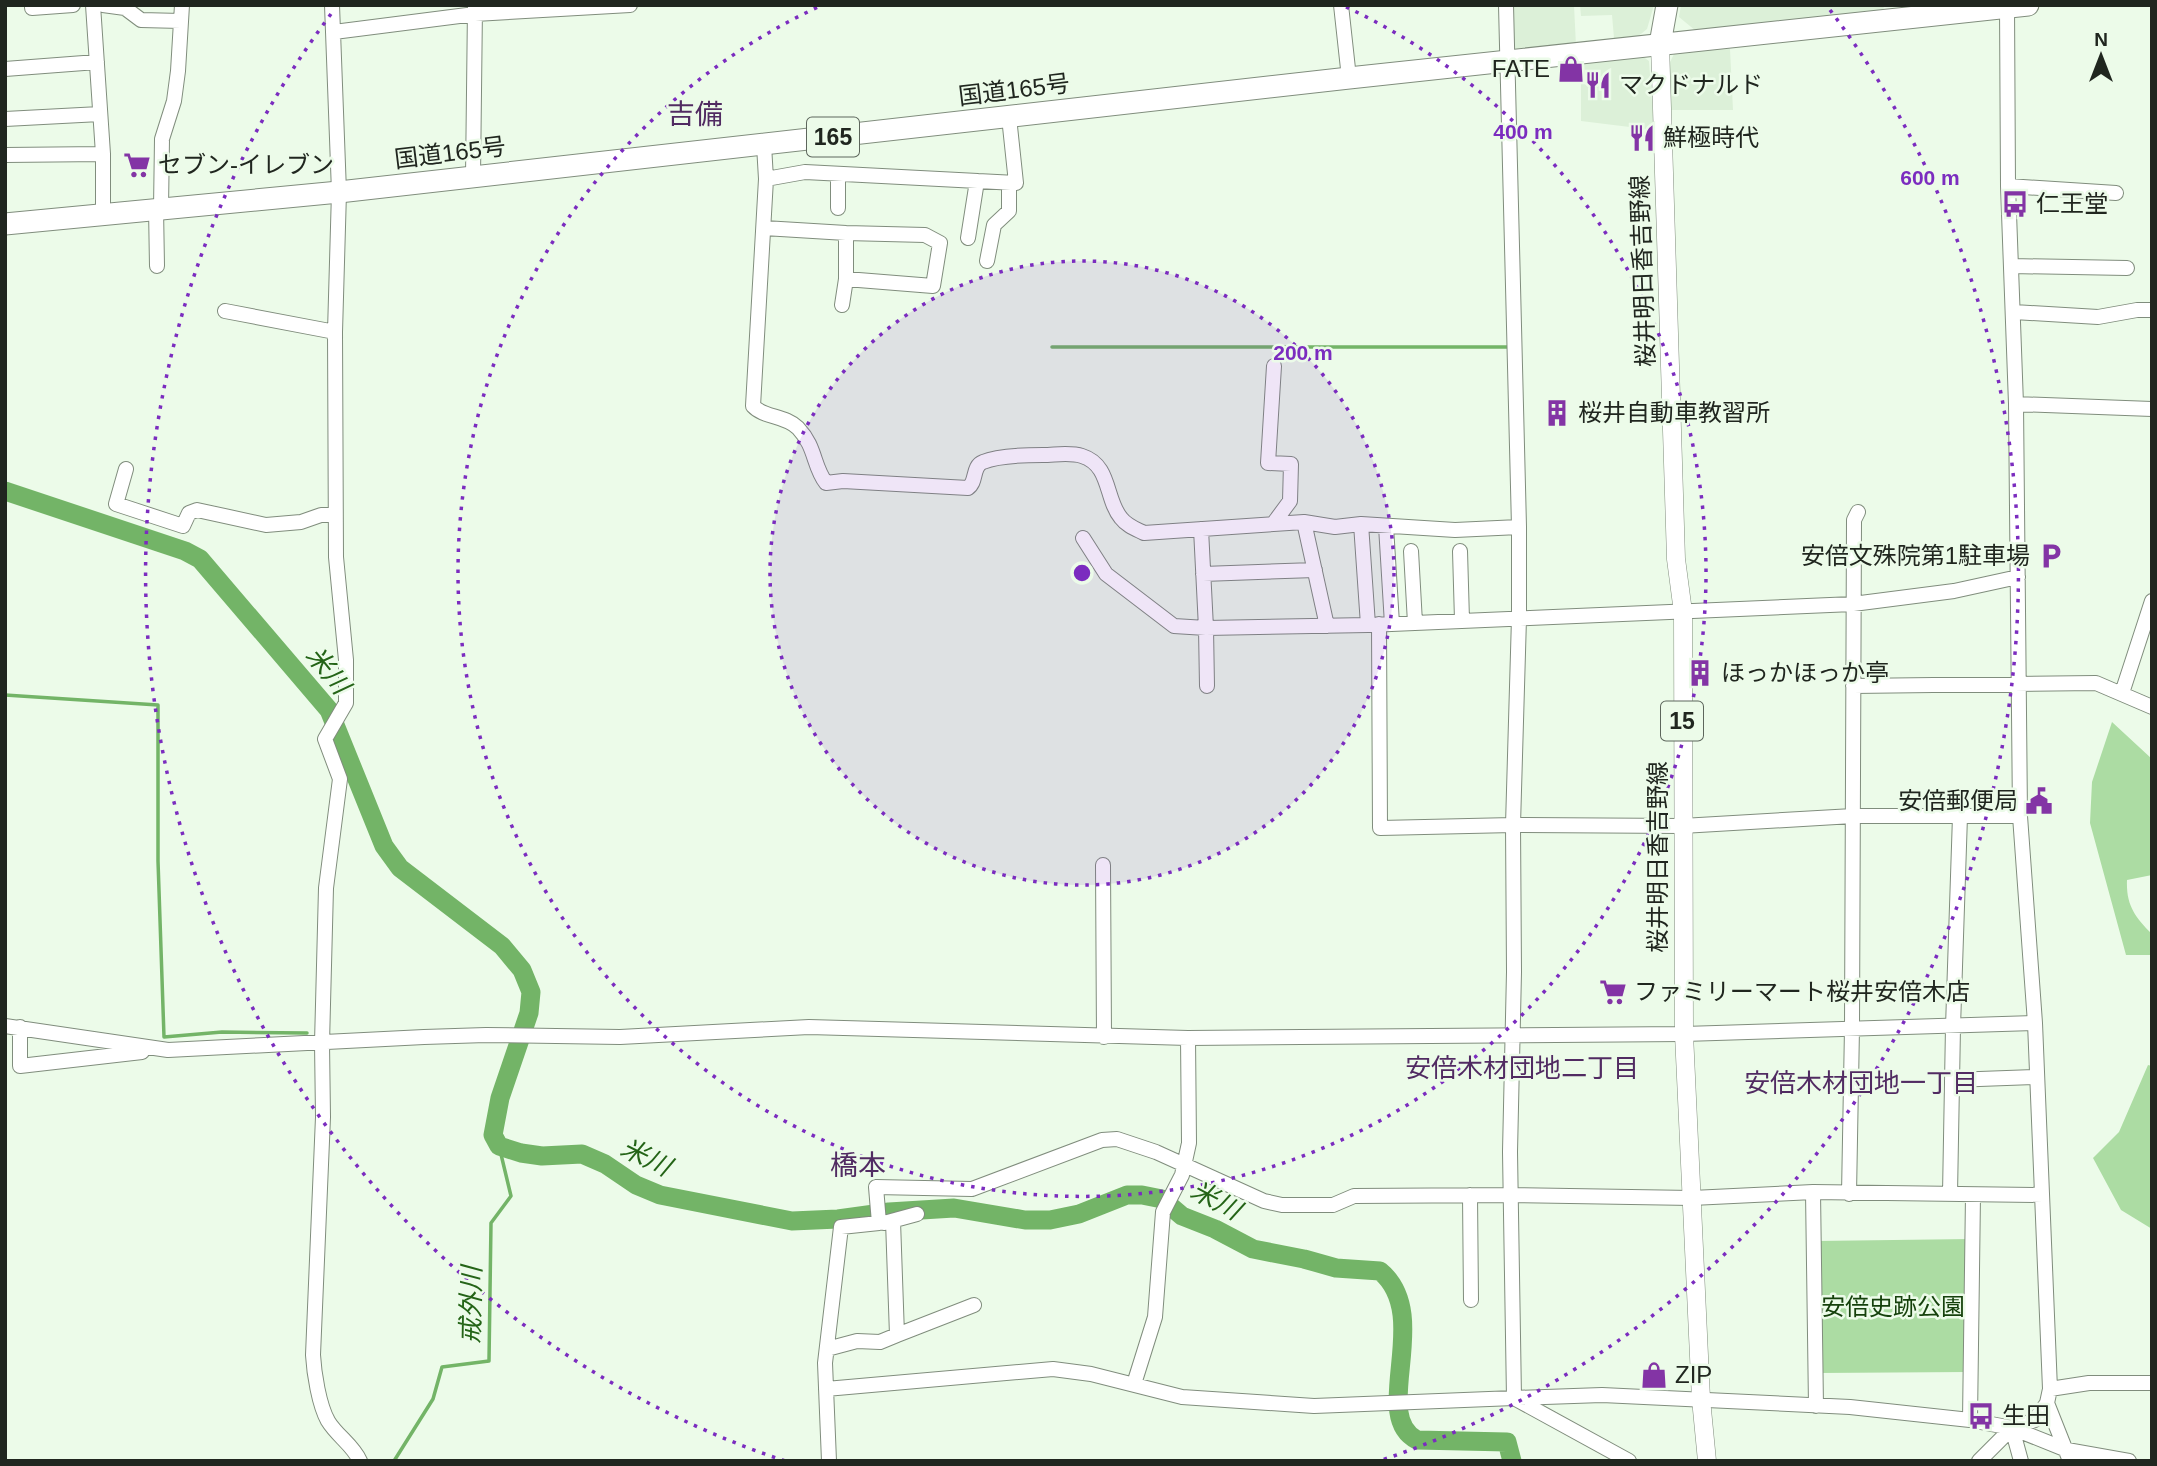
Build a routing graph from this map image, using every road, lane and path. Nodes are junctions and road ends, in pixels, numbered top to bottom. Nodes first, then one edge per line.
1 (32, 5) edge
2 (73, 5) edge
3 (93, 5) edge
4 (103, 5) edge
5 (182, 5) edge
6 (332, 5) edge
7 (630, 5) edge
8 (1341, 5) edge
9 (1506, 5) edge
10 (1667, 5) edge
11 (2014, 6) edge
12 (475, 10) edge
13 (181, 21) junction
14 (334, 32) junction
15 (1660, 44) junction
16 (1508, 61) junction
17 (97, 62) junction
18 (5, 69) edge
19 (1349, 78) junction
20 (100, 114) junction
21 (1009, 117) junction
22 (5, 119) edge
23 (764, 145) junction
24 (103, 154) junction
25 (5, 155) edge
26 (838, 174) junction
27 (474, 176) junction
28 (766, 179) junction
29 (977, 181) junction
30 (1009, 183) junction
31 (2008, 186) junction
32 (339, 192) junction
33 (2116, 193) dead end
34 (159, 208) junction
35 (838, 208) dead end
36 (103, 214) junction
37 (5, 224) edge
38 (764, 228) junction
39 (846, 233) junction
40 (968, 238) dead end
41 (987, 261) dead end
42 (157, 266) dead end
43 (2012, 266) junction
44 (2127, 268) dead end
45 (846, 279) junction
46 (842, 306) dead end
47 (225, 310) dead end
48 (2152, 310) edge
49 (2014, 312) junction
50 (335, 332) junction
51 (1274, 366) dead end
52 (2016, 404) junction
53 (2152, 409) edge
54 (126, 469) dead end
55 (1858, 512) dead end
56 (335, 515) junction
57 (1304, 522) junction
58 (1273, 524) junction
59 (1361, 524) junction
60 (1386, 526) junction
61 (1519, 527) junction
62 (1201, 529) junction
63 (1083, 538) dead end
64 (1411, 551) dead end
65 (1460, 551) dead end
66 (1315, 570) junction
67 (1203, 573) junction
68 (2018, 577) junction
69 (2152, 601) edge
70 (1853, 604) junction
71 (1683, 612) junction
72 (1519, 618) junction
73 (1462, 620) junction
74 (1415, 622) junction
75 (1379, 624) junction
76 (1326, 626) junction
77 (1206, 628) junction
78 (2146, 637) edge
79 (1853, 685) junction
80 (2018, 685) junction
81 (1207, 686) dead end
82 (2122, 693) junction
83 (2152, 708) edge
84 (1853, 816) junction
85 (1960, 816) junction
86 (2020, 816) junction
87 (1513, 825) junction
88 (1682, 826) junction
89 (1103, 865) dead end
90 (2035, 1023) junction
91 (12, 1027) edge
92 (1953, 1027) junction
93 (1852, 1028) junction
94 (1684, 1034) junction
95 (1513, 1035) junction
96 (1104, 1037) junction
97 (1188, 1038) junction
98 (322, 1043) junction
99 (168, 1050) junction
100 (2036, 1077) junction
101 (1952, 1080) junction
102 (1185, 1165) junction
103 (1813, 1192) junction
104 (1849, 1194) junction
105 (1950, 1194) junction
106 (1470, 1195) junction
107 (1510, 1195) junction
108 (1972, 1195) junction
109 (2042, 1195) junction
110 (1692, 1198) junction
111 (917, 1214) dead end
112 (886, 1222) junction
113 (1471, 1300) dead end
114 (974, 1305) dead end
115 (897, 1335) junction
116 (827, 1349) junction
117 (2152, 1383) edge
118 (1134, 1384) junction
119 (826, 1389) junction
120 (2049, 1396) junction
121 (1514, 1398) junction
122 (1701, 1399) junction
123 (1816, 1406) junction
124 (1970, 1420) junction
125 (2012, 1428) junction
126 (2069, 1455) edge
127 (360, 1461) edge
128 (829, 1461) edge
129 (1629, 1461) edge
130 (1707, 1461) edge
131 (1979, 1461) edge
132 (2021, 1461) edge
133 (2129, 1461) edge

1 - 2 street
3 - 17 street
4 - 13 street
5 - 13 street
6 - 14 street
7 - 12 street
8 - 19 street
9 - 16 street
10 - 15 highway
11 - 15 highway, 国道165号 / 165
11 - 31 street
12 - 14 street
12 - 27 street
13 - 34 street
14 - 32 street
15 - 16 highway, 国道165号 / 165
15 - 71 main road, 桜井明日香吉野線 / 15
16 - 19 highway, 国道165号 / 165
16 - 61 street
17 - 18 street
17 - 20 street
19 - 21 highway, 国道165号 / 165
20 - 22 street
20 - 24 street
21 - 23 highway, 国道165号 / 165
21 - 30 street
23 - 27 highway, 国道165号 / 165
23 - 28 street
24 - 25 street
24 - 36 street
26 - 28 street
26 - 29 street
26 - 35 street
27 - 32 highway, 国道165号 / 165
28 - 38 street
29 - 30 street
29 - 40 street
30 - 41 street
31 - 33 street
31 - 43 street
32 - 34 highway, 国道165号 / 165
32 - 50 street
34 - 36 highway, 国道165号 / 165
34 - 42 street
36 - 37 highway, 国道165号 / 165
38 - 39 street
38 - 62 street
39 - 45 street
39 - 45 street
43 - 44 street
43 - 49 street
45 - 46 street
47 - 50 street
48 - 49 street
49 - 52 street
50 - 56 street
51 - 58 street
52 - 53 street
52 - 68 street
54 - 56 street
55 - 70 street
56 - 98 street
57 - 58 street
57 - 59 street
57 - 66 street
58 - 62 street
59 - 60 street
59 - 75 street
60 - 61 street
60 - 75 street
61 - 72 street
62 - 67 street
63 - 77 street
64 - 74 street
65 - 73 street
66 - 67 street
66 - 76 street
67 - 77 street
68 - 70 street
68 - 80 street
69 - 78 street
70 - 71 street
70 - 79 street
71 - 72 street
71 - 88 main road, 桜井明日香吉野線 / 15
72 - 73 street
72 - 87 street
73 - 74 street
74 - 75 street
75 - 76 street
75 - 87 street
76 - 77 street
77 - 81 street
78 - 82 street
79 - 80 street
79 - 84 street
80 - 82 street
80 - 86 street
82 - 83 street
84 - 85 street
84 - 88 street
84 - 93 street
85 - 86 street
85 - 92 street
86 - 90 street
87 - 88 street
87 - 95 street
88 - 94 main road, 桜井明日香吉野線 / 15
89 - 96 street
90 - 92 street
90 - 100 street
91 - 99 street
91 - 99 street
92 - 93 street
92 - 101 street
93 - 94 street
93 - 104 street
94 - 95 street
94 - 110 main road, 桜井明日香吉野線 / 15
95 - 97 street
95 - 107 street
96 - 97 street
96 - 98 street
97 - 102 street
98 - 99 street
98 - 127 street
100 - 101 street
100 - 109 street
101 - 105 street
102 - 106 street
102 - 112 street
102 - 118 street
103 - 104 street
103 - 110 street
103 - 123 street
104 - 105 street
105 - 108 street
106 - 107 street
106 - 113 street
107 - 110 street
107 - 121 street
108 - 109 street
108 - 124 street
109 - 120 street
110 - 122 main road, 桜井明日香吉野線 / 15
111 - 112 street
112 - 115 street
112 - 116 street
114 - 115 street
115 - 116 street
116 - 119 street
117 - 120 street
118 - 119 street
118 - 121 street
119 - 128 street
120 - 125 street
120 - 126 street
121 - 122 street
121 - 129 street
122 - 123 street
122 - 130 main road, 桜井明日香吉野線 / 15
123 - 124 street
124 - 125 street
125 - 126 street
125 - 131 street
125 - 132 street
126 - 133 street

